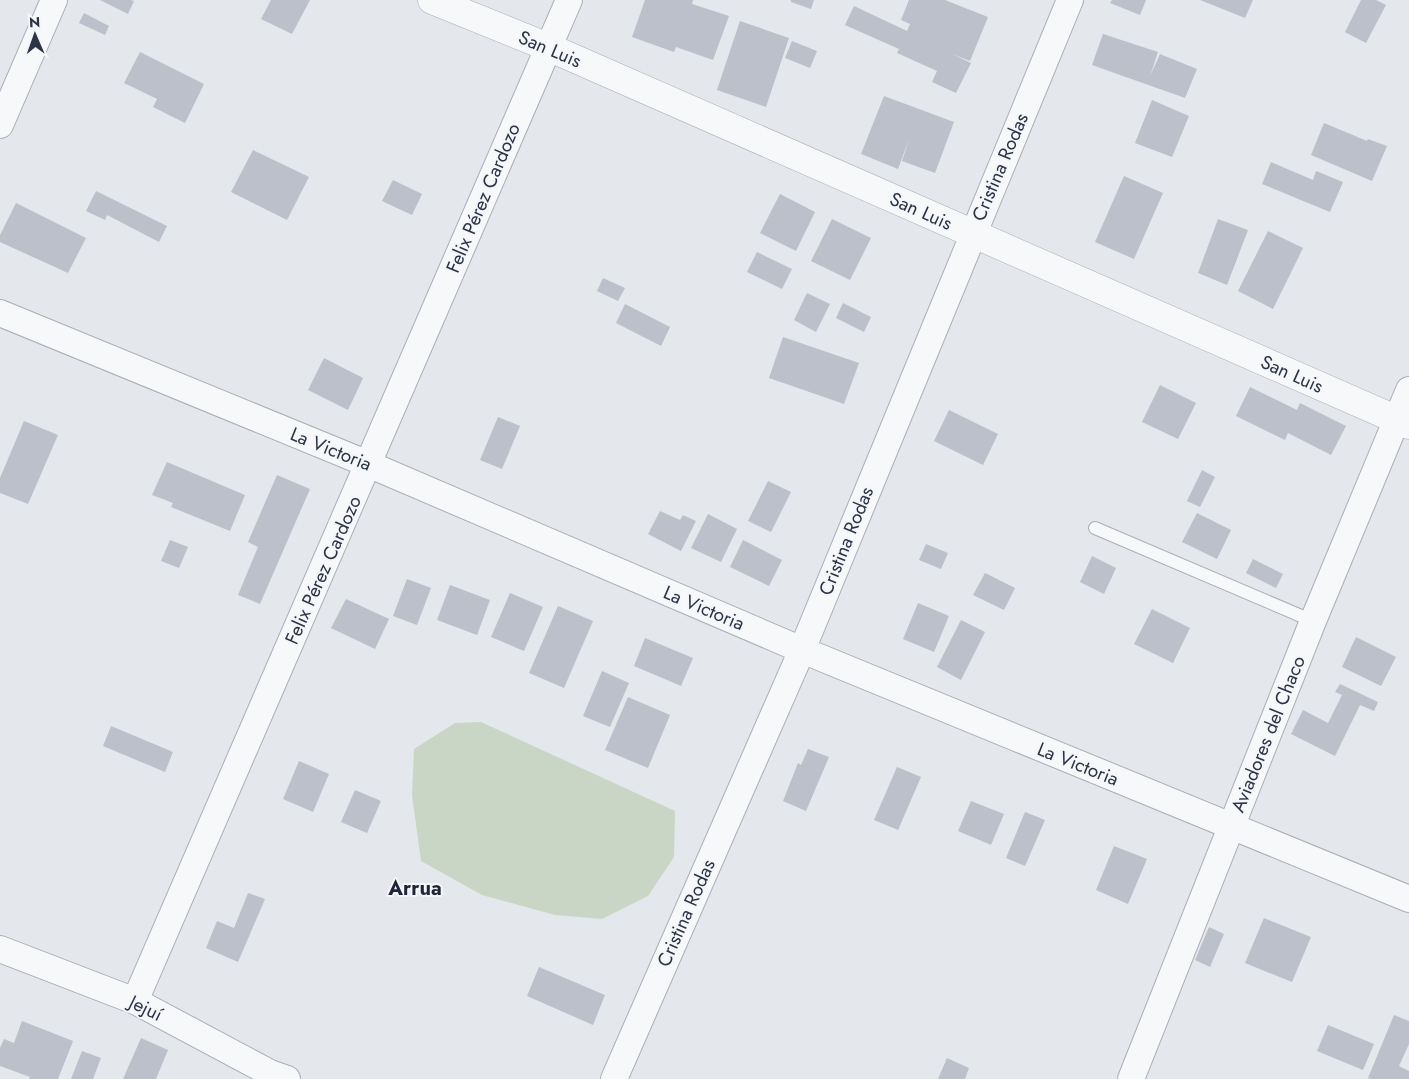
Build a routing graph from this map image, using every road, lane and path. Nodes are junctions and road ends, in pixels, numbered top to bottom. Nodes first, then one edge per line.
1 (54, 0) edge
2 (432, 0) edge
3 (568, 0) edge
4 (1070, 0) edge
5 (548, 47) junction
6 (0, 125) edge
7 (972, 234) junction
8 (0, 313) edge
9 (1409, 390) edge
10 (1403, 423) edge
11 (368, 464) junction
12 (1095, 528) dead end
13 (1314, 620) junction
14 (802, 650) junction
15 (1230, 826) junction
16 (1409, 899) edge
17 (0, 949) edge
18 (135, 1001) junction
19 (275, 1077) edge
20 (614, 1079) edge
21 (1131, 1079) edge

1 - 6 street
2 - 5 street, San Luis
3 - 5 street, Felix Pérez Cardozo
4 - 7 street, Cristina Rodas
5 - 7 street, San Luis
5 - 11 street, Felix Pérez Cardozo
7 - 10 street, San Luis
7 - 14 street, Cristina Rodas
8 - 11 street, La Victoria
9 - 10 street, Aviadores del Chaco
10 - 13 street, Aviadores del Chaco
11 - 14 street, La Victoria
11 - 18 street, Felix Pérez Cardozo
12 - 13 lane
13 - 15 street, Aviadores del Chaco
14 - 15 street, La Victoria
14 - 20 street, Cristina Rodas
15 - 16 street, La Victoria
15 - 21 street, Aviadores del Chaco
17 - 18 street, Jejuí
18 - 19 street, Jejuí

